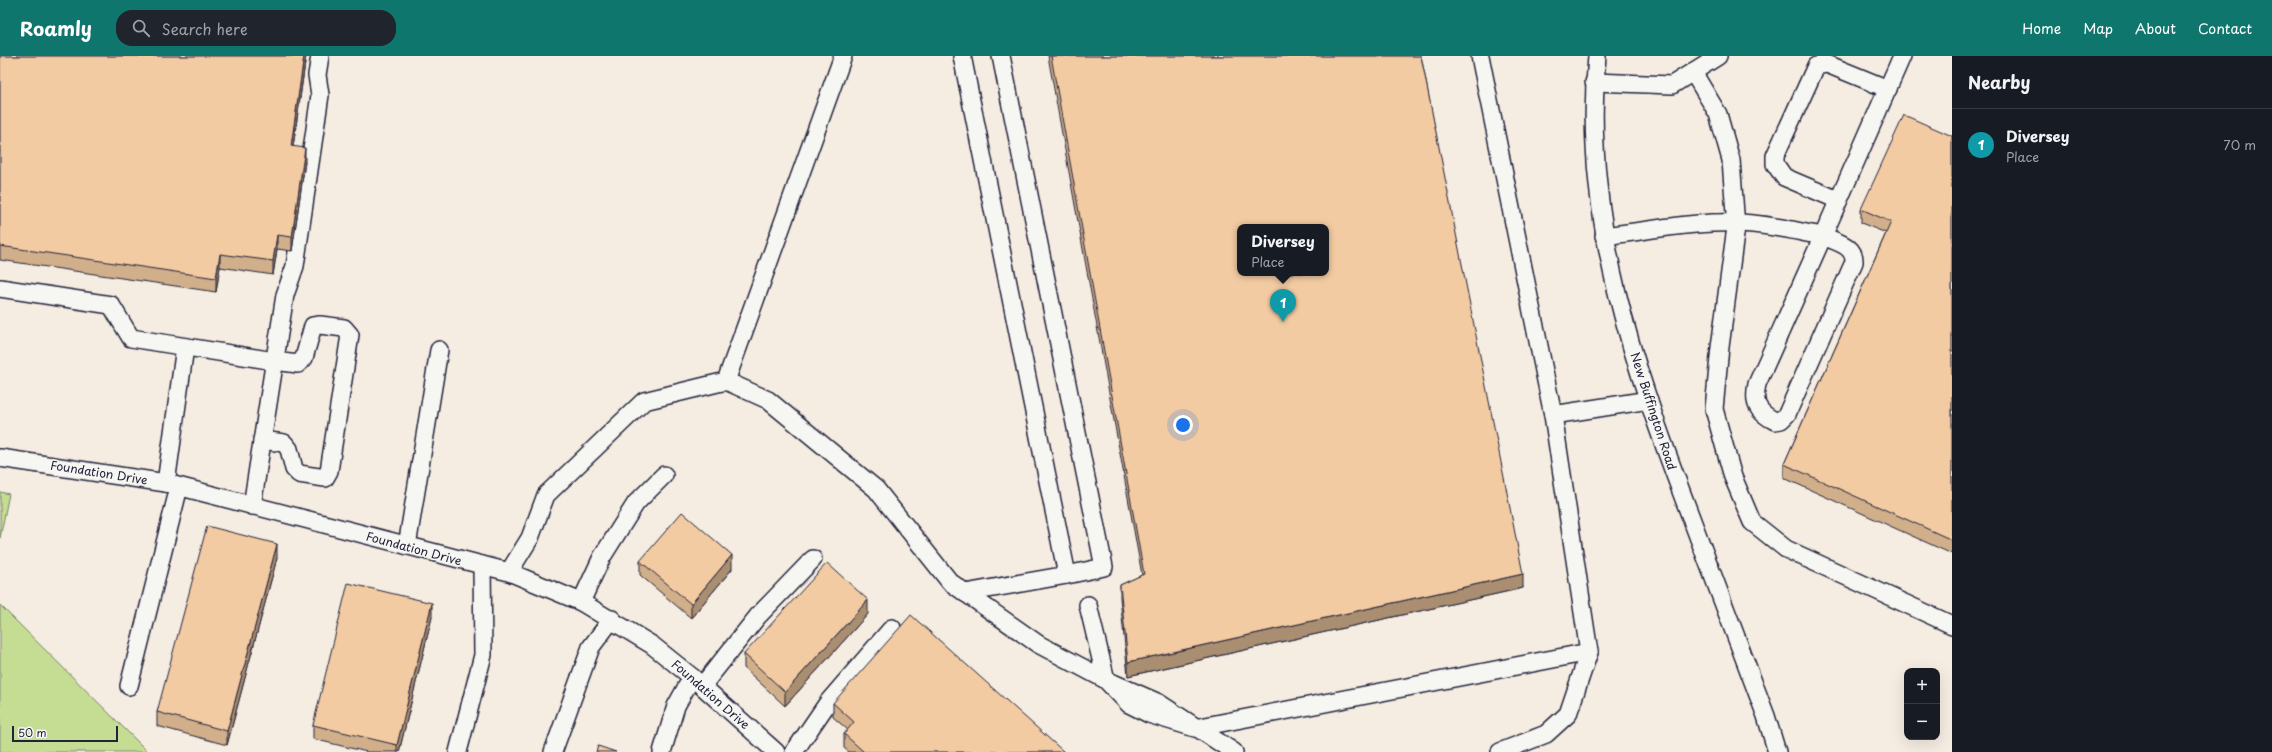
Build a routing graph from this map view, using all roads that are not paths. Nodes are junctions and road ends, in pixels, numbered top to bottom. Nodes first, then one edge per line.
1 (320, 56) edge
2 (843, 56) edge
3 (962, 56) edge
4 (1001, 56) edge
5 (1480, 56) edge
6 (1597, 56) edge
7 (1718, 56) edge
8 (1902, 56) edge
9 (1693, 72) junction
10 (1594, 82) junction
11 (1888, 89) junction
12 (1838, 200) junction
13 (1736, 224) junction
14 (1604, 236) junction
15 (1823, 236) junction
16 (0, 288) edge
17 (184, 347) junction
18 (439, 350) dead end
19 (274, 361) junction
20 (726, 381) junction
21 (1649, 400) junction
22 (1553, 415) junction
23 (262, 440) junction
24 (0, 458) edge
25 (664, 475) dead end
26 (173, 485) junction
27 (252, 506) junction
28 (407, 546) junction
29 (813, 559) dead end
30 (482, 565) junction
31 (509, 572) junction
32 (1067, 575) junction
33 (965, 593) junction
34 (581, 602) junction
35 (1088, 605) dead end
36 (612, 620) junction
37 (1952, 625) edge
38 (892, 628) dead end
39 (1589, 652) junction
40 (1106, 680) junction
41 (697, 681) junction
42 (129, 686) dead end
43 (1195, 728) junction
44 (458, 752) edge
45 (553, 752) edge
46 (662, 752) edge
47 (776, 752) edge
48 (794, 752) edge
49 (1234, 752) edge
50 (1500, 752) edge
51 (1777, 752) edge

1 - 19 street
2 - 20 street
3 - 32 street
4 - 32 street
5 - 22 street
6 - 10 street, New Buffington Road
7 - 9 street
8 - 11 street
9 - 10 street
9 - 13 street
10 - 14 street, New Buffington Road
11 - 12 street
11 - 12 street
12 - 15 street
13 - 14 street
13 - 15 street
13 - 37 street
14 - 21 street, New Buffington Road
15 - 15 street
16 - 17 street
17 - 19 street
17 - 26 street
18 - 28 street
19 - 23 street
19 - 23 street
20 - 31 street
20 - 33 street
21 - 22 street
21 - 51 street, New Buffington Road
22 - 39 street
23 - 27 street
24 - 26 street, Foundation Drive
25 - 34 street
26 - 27 street, Foundation Drive
26 - 42 street
27 - 28 street, Foundation Drive
28 - 30 street, Foundation Drive
29 - 41 street
30 - 31 street, Foundation Drive
30 - 44 street
31 - 34 street, Foundation Drive
32 - 33 street
33 - 40 street
34 - 36 street, Foundation Drive
35 - 40 street
36 - 41 street, Foundation Drive
36 - 45 street
38 - 48 street
39 - 43 street
39 - 50 street
40 - 43 street
41 - 46 street
41 - 47 street, Foundation Drive
43 - 49 street

